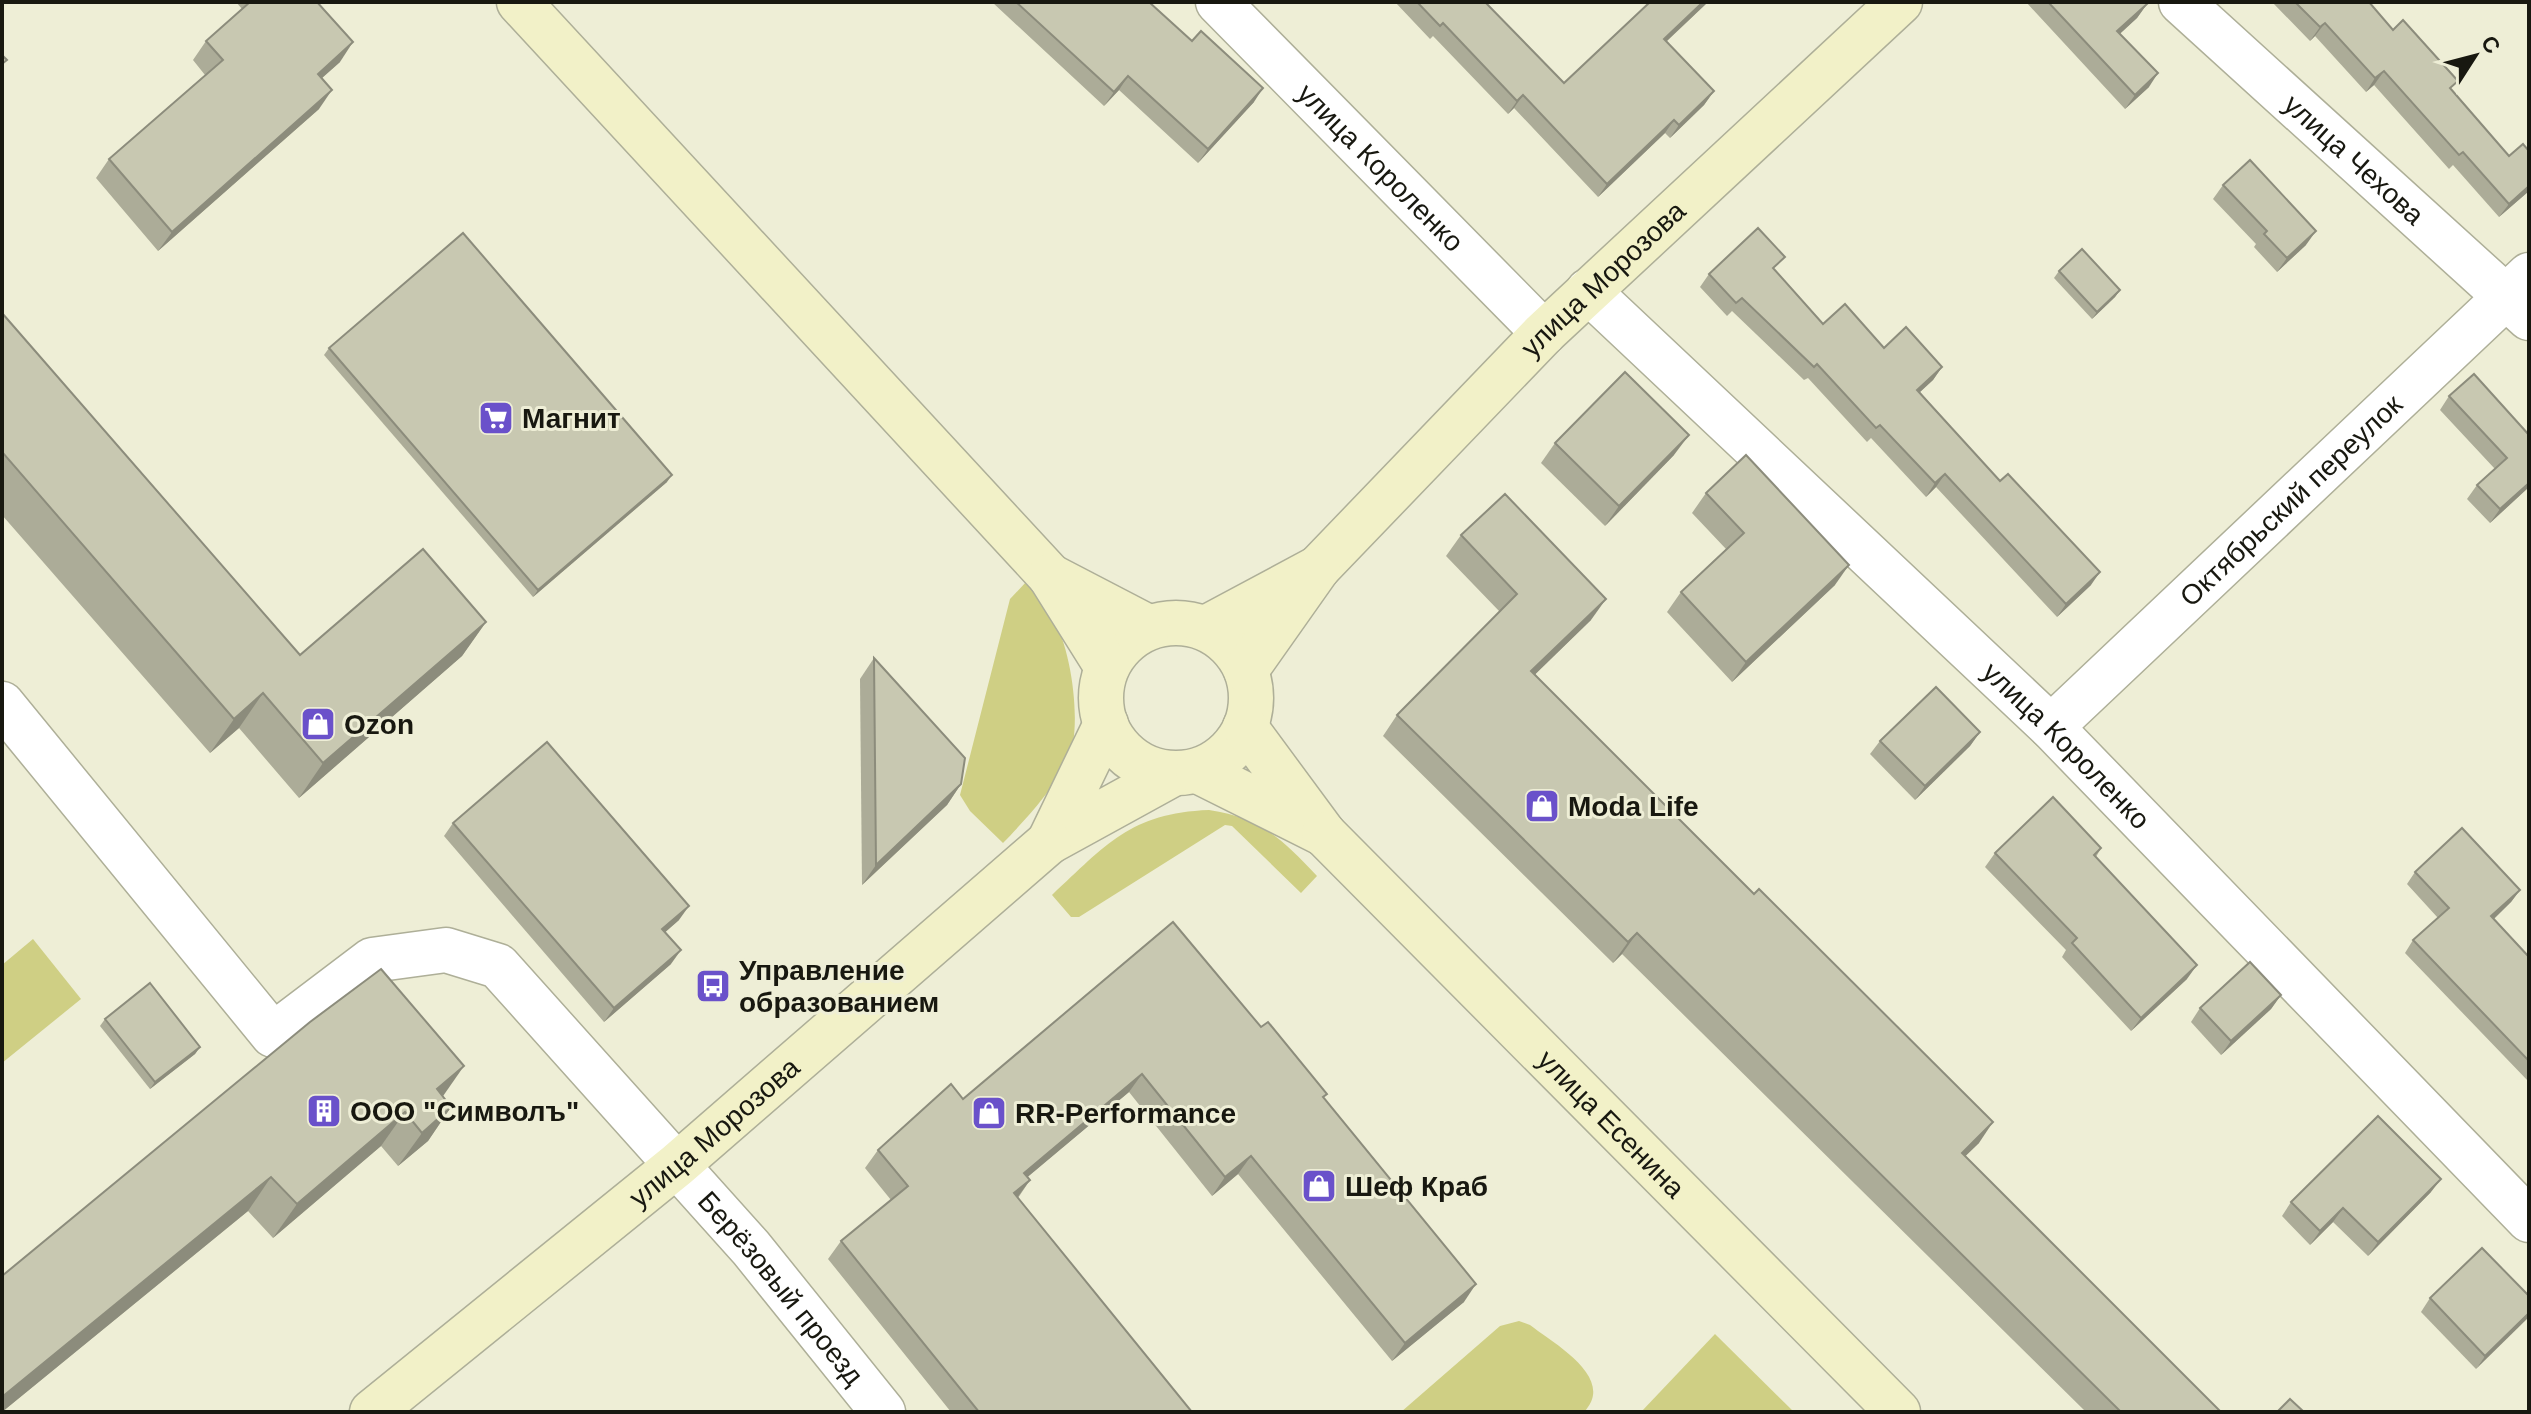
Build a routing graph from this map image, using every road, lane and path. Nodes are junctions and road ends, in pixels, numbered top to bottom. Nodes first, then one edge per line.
1 (519, 2) edge
2 (1218, 2) edge
3 (1900, 2) edge
4 (2181, 2) edge
5 (1588, 291) junction
6 (2522, 296) edge
7 (1544, 333) junction
8 (1318, 568) junction
9 (1050, 576) junction
10 (1148, 627) junction
11 (1206, 628) junction
12 (1107, 667) junction
13 (1246, 670) junction
14 (2, 704) edge
15 (1106, 724) junction
16 (1245, 727) junction
17 (2051, 727) junction
18 (1184, 773) junction
19 (1324, 834) junction
20 (1049, 842) junction
21 (677, 1165) junction
22 (2529, 1220) edge
23 (372, 1412) edge
24 (883, 1412) edge
25 (1898, 1412) edge

1 - 9 street
2 - 7 street, улица Короленко
3 - 5 street, улица Морозова
4 - 6 street, улица Чехова
5 - 7 street, улица Морозова
5 - 17 street, улица Короленко
6 - 17 street, Октябрьский переулок
7 - 8 street, улица Морозова
8 - 11 street
8 - 13 street
9 - 10 street
9 - 12 street
10 - 11 street
10 - 12 street
11 - 13 street
12 - 15 street
13 - 16 street
14 - 21 street, Берёзовый проезд
15 - 18 street
15 - 20 street
16 - 18 street
16 - 19 street
17 - 22 street, улица Короленко
18 - 19 street
18 - 20 street
19 - 25 street, улица Есенина
20 - 21 street, улица Морозова
21 - 23 street, улица Морозова
21 - 24 street, Берёзовый проезд

